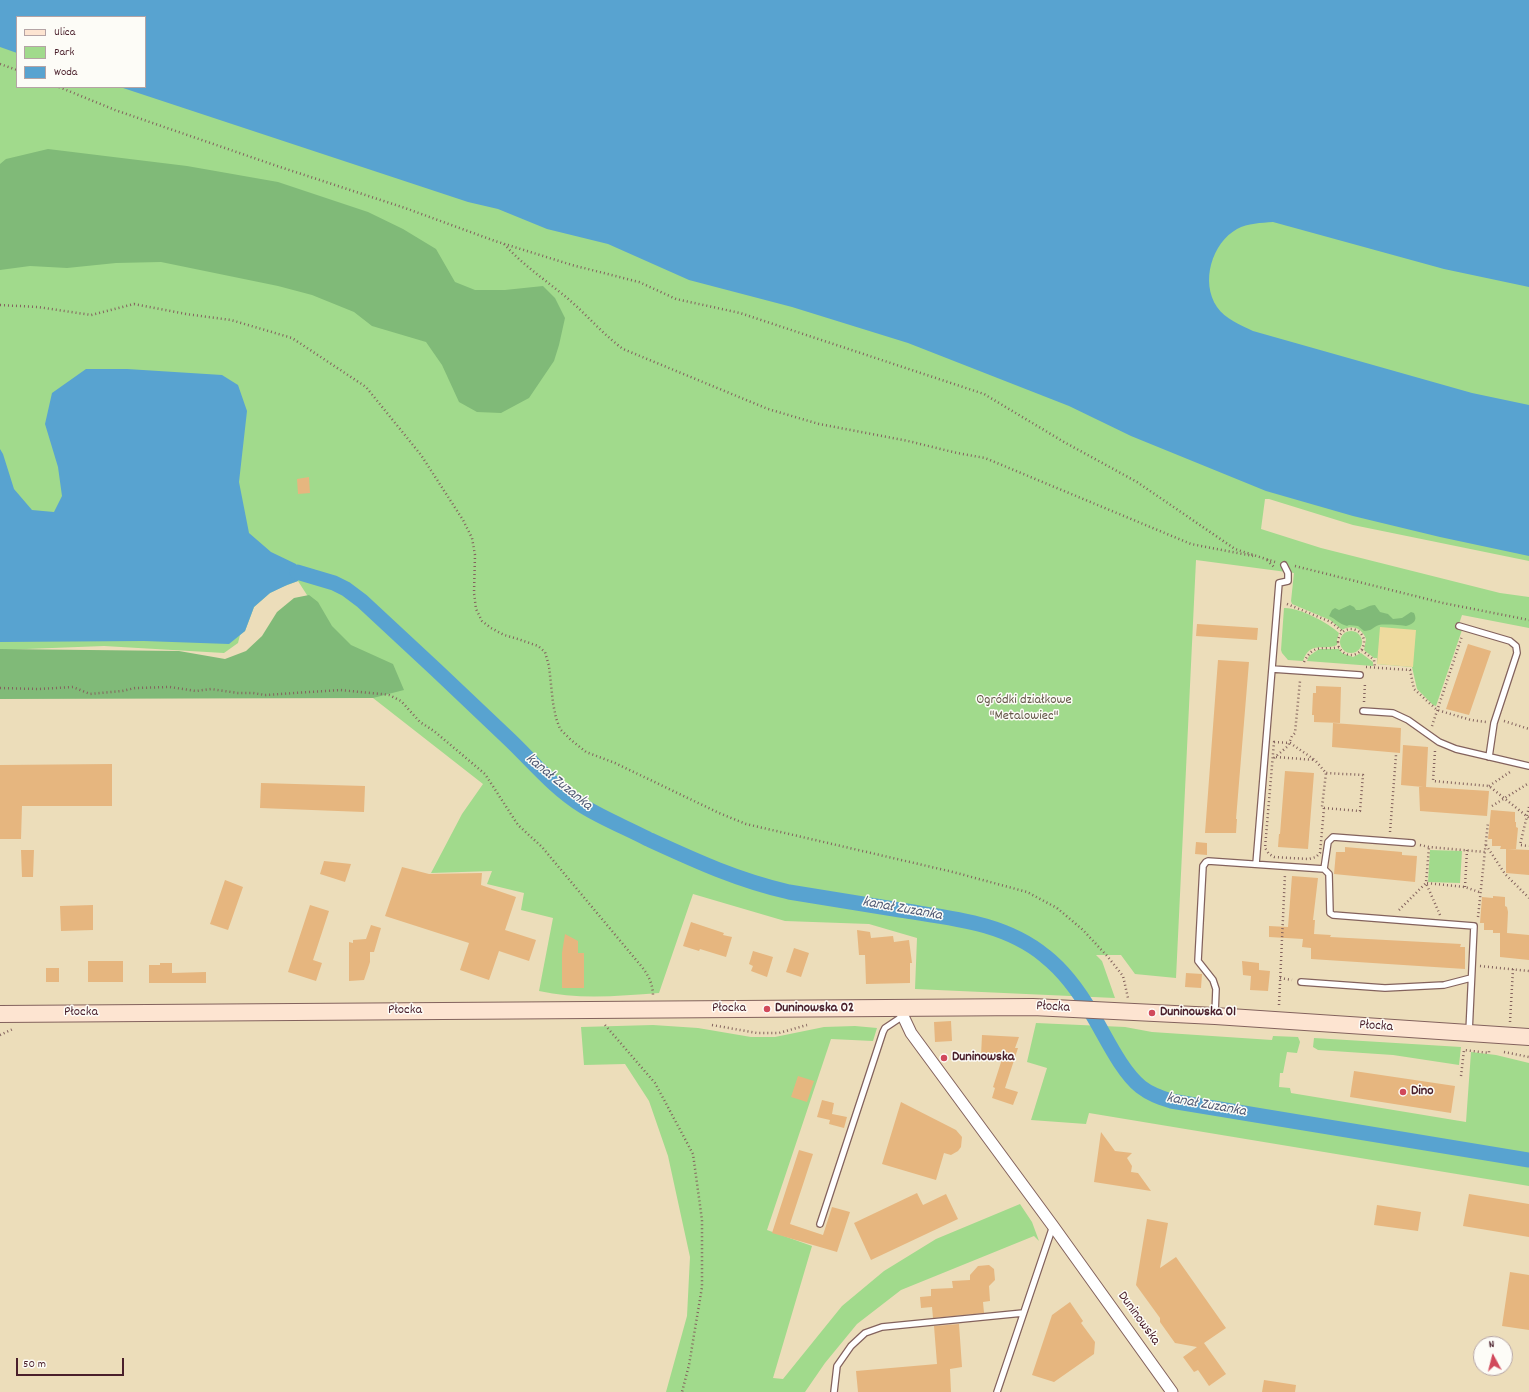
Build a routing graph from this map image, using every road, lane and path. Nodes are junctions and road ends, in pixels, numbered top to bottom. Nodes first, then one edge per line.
1 (0, 64) edge
2 (16, 70) edge
3 (61, 88) edge
4 (504, 244) junction
5 (0, 305) edge
6 (1284, 565) junction
7 (1288, 581) junction
8 (1277, 604) junction
9 (1529, 620) edge
10 (1462, 627) joint
11 (1343, 632) junction
12 (1339, 647) junction
13 (1362, 650) junction
14 (1311, 664) dead end
15 (1366, 667) dead end
16 (1375, 668) junction
17 (1272, 669) junction
18 (1301, 670) junction
19 (1360, 675) dead end
20 (1365, 681) dead end
21 (0, 688) edge
22 (1437, 710) junction
23 (1363, 711) joint
24 (1495, 720) junction
25 (1529, 729) edge
26 (1429, 734) junction
27 (1439, 742) junction
28 (1290, 743) junction
29 (1396, 755) dead end
30 (1276, 757) junction
31 (1489, 757) junction
32 (1272, 760) junction
33 (1315, 760) junction
34 (1520, 765) junction
35 (1529, 766) edge
36 (1326, 773) junction
37 (1529, 783) edge
38 (1489, 786) junction
39 (1505, 798) junction
40 (1492, 806) dead end
41 (1529, 807) edge
42 (1324, 808) junction
43 (1528, 818) edge
44 (1488, 822) dead end
45 (1525, 824) junction
46 (1389, 842) junction
47 (1412, 843) joint
48 (1486, 845) junction
49 (1529, 846) edge
50 (1428, 848) junction
51 (1467, 850) junction
52 (1485, 852) junction
53 (1256, 864) junction
54 (1285, 866) junction
55 (1324, 869) junction
56 (1426, 883) junction
57 (1465, 887) junction
58 (1480, 892) junction
59 (1529, 898) edge
60 (1389, 920) junction
61 (1444, 924) junction
62 (1474, 926) junction
63 (1472, 965) junction
64 (1513, 969) junction
65 (1529, 972) edge
66 (1471, 978) junction
67 (1301, 982) dead end
68 (653, 999) dead end
69 (1278, 1010) dead end
70 (903, 1012) junction
71 (1130, 1012) junction
72 (0, 1014) edge
73 (1215, 1016) junction
74 (604, 1024) dead end
75 (1510, 1026) dead end
76 (1469, 1033) junction
77 (1529, 1037) edge
78 (1489, 1049) dead end
79 (1461, 1076) dead end
80 (820, 1224) dead end
81 (1053, 1226) junction
82 (1023, 1313) junction
83 (682, 1392) edge
84 (834, 1392) edge
85 (997, 1392) edge
86 (1172, 1392) edge

1 - 2 path
3 - 4 path
4 - 6 path
4 - 7 path
5 - 71 path
6 - 7 lane
6 - 9 path
7 - 8 lane
8 - 11 path
8 - 17 lane
10 - 22 path
10 - 24 lane
11 - 12 path
11 - 13 path
12 - 13 path
12 - 14 path
13 - 16 path
15 - 16 path
16 - 22 path
17 - 18 lane
17 - 53 lane
18 - 19 lane
18 - 28 path
20 - 23 path
21 - 68 path
22 - 24 path
22 - 26 path
23 - 26 lane
24 - 25 path
24 - 31 lane
26 - 27 lane
27 - 31 lane
27 - 38 path
28 - 30 path
28 - 32 path
28 - 33 path
29 - 46 path
30 - 32 path
30 - 33 path
31 - 34 lane
32 - 42 path
33 - 36 path
34 - 35 lane
34 - 38 path
36 - 42 path
36 - 42 path
37 - 39 path
38 - 39 path
39 - 40 path
39 - 43 path
41 - 43 path
43 - 45 path
43 - 45 path
44 - 48 path
45 - 49 path
46 - 47 lane
46 - 55 lane
47 - 50 path
48 - 52 path
48 - 59 path
50 - 51 path
50 - 56 path
51 - 52 path
51 - 57 path
52 - 58 path
53 - 54 lane
53 - 73 lane
54 - 55 lane
54 - 69 path
55 - 60 lane
56 - 57 path
56 - 60 path
56 - 61 path
57 - 58 path
58 - 62 path
60 - 61 lane
61 - 62 lane
62 - 63 lane
63 - 64 path
63 - 66 lane
64 - 65 path
64 - 75 path
66 - 67 lane
66 - 76 lane
70 - 71 street, Płocka
70 - 72 street, Płocka
70 - 80 lane
70 - 81 street, Duninowska
71 - 73 street, Płocka
73 - 76 street, Płocka
74 - 83 path
76 - 77 street, Płocka
78 - 79 path
81 - 82 lane
81 - 86 street, Duninowska
82 - 84 lane
82 - 85 lane

